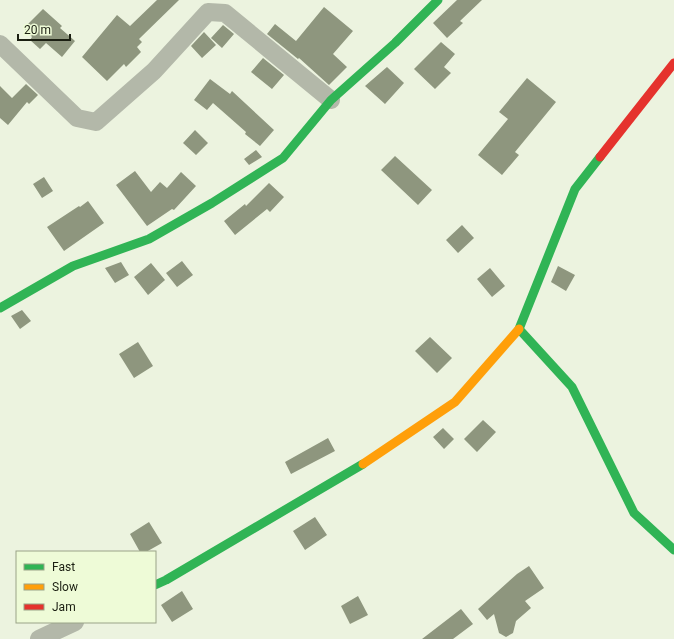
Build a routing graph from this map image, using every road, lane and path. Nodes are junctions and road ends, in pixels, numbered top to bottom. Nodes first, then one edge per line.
1 (438, 0) edge
2 (0, 44) edge
3 (674, 63) edge
4 (330, 100) junction
5 (0, 308) edge
6 (519, 329) junction
7 (674, 550) edge
8 (156, 585) edge
9 (73, 623) edge
10 (39, 639) edge

1 - 4 street
2 - 4 street
3 - 6 street
4 - 5 street
6 - 7 street
6 - 8 street
9 - 10 street

